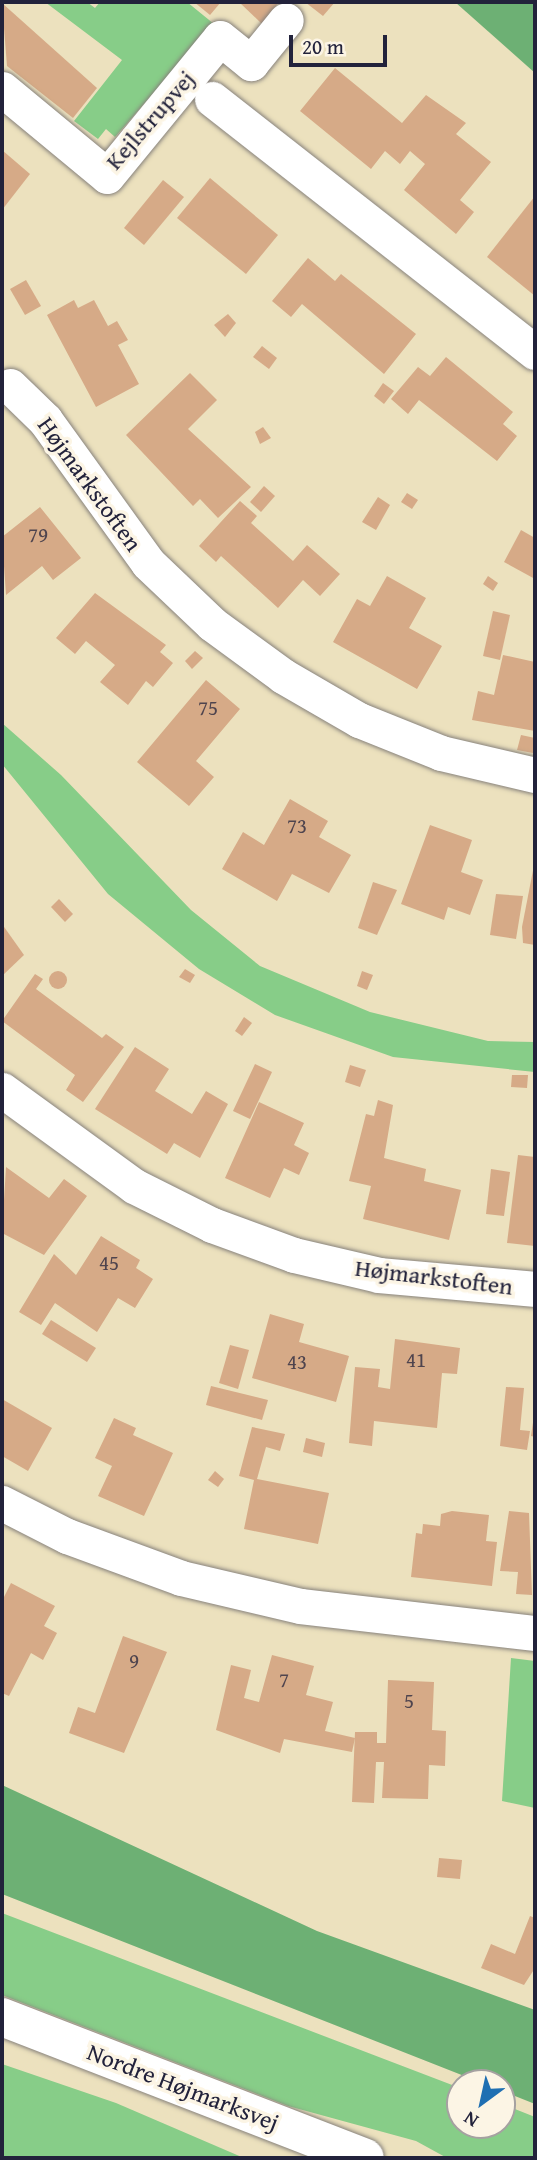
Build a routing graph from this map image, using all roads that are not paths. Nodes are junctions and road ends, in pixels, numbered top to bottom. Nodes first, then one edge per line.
1 (286, 20) dead end
2 (2, 89) edge
3 (212, 99) dead end
4 (535, 352) edge
5 (10, 386) dead end
6 (535, 775) edge
7 (2, 1090) edge
8 (535, 1289) edge
9 (2, 1503) edge
10 (535, 1633) edge
11 (2, 2017) edge
12 (365, 2158) edge

1 - 2 street, Kejlstrupvej
3 - 4 street
5 - 6 street, Højmarkstoften
7 - 8 street, Højmarkstoften
9 - 10 street
11 - 12 street, Nordre Højmarksvej

